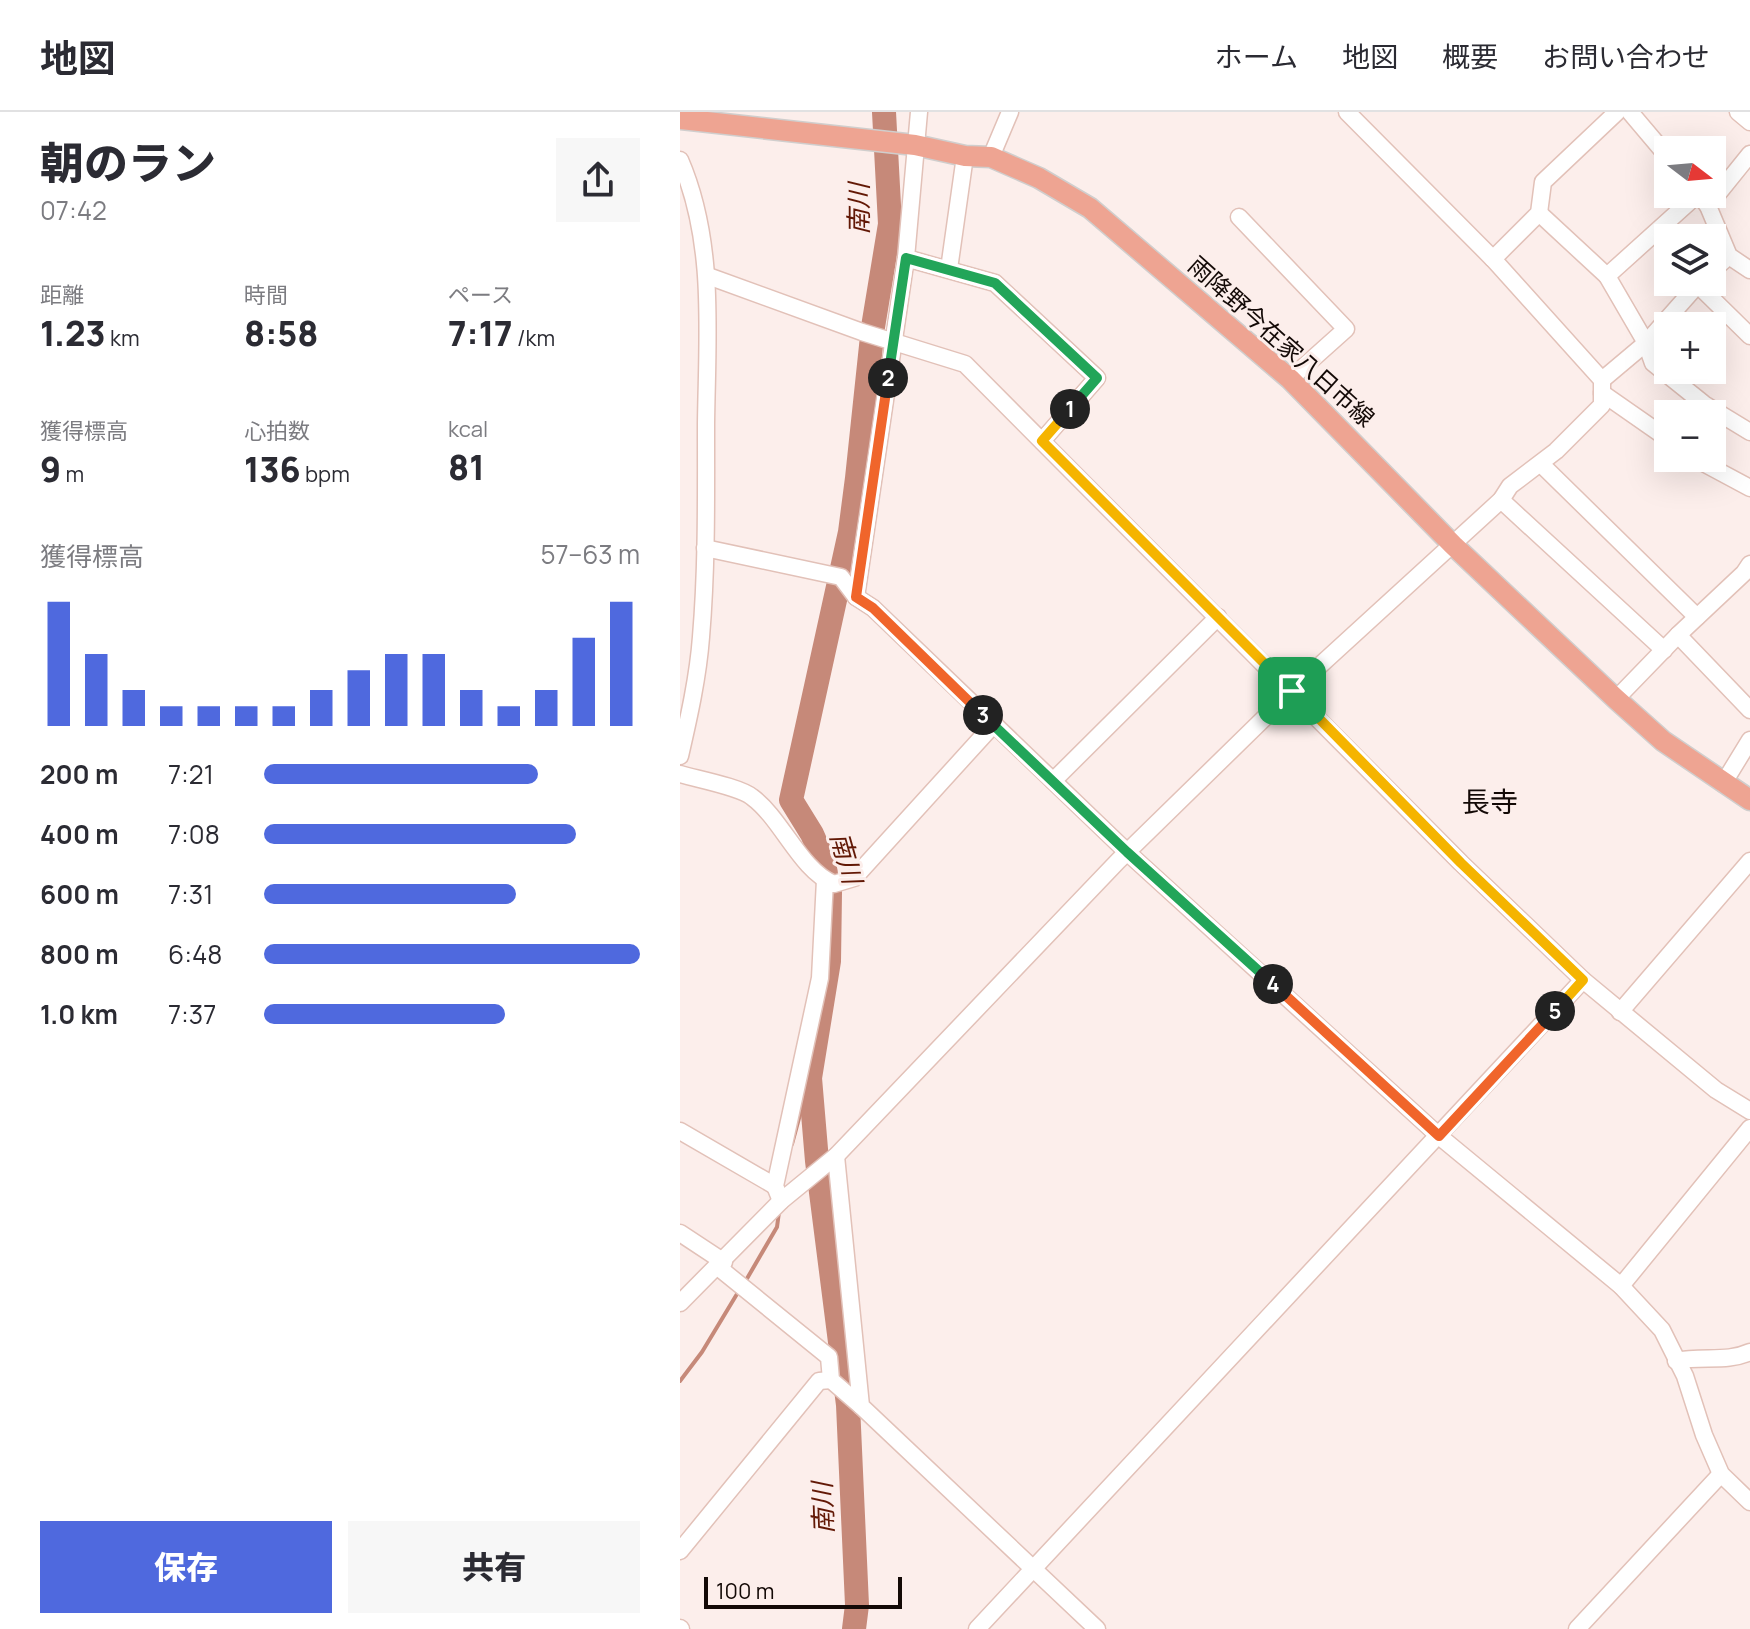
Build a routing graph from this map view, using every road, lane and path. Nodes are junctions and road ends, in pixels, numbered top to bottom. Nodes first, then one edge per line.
1 (919, 112) edge
2 (1010, 112) edge
3 (1347, 112) edge
4 (1617, 112) edge
5 (1630, 112) edge
6 (1738, 112) edge
7 (680, 119) edge
8 (1750, 122) edge
9 (1654, 140) edge
10 (915, 145) junction
11 (1750, 154) edge
12 (965, 156) junction
13 (991, 157) junction
14 (680, 160) edge
15 (1726, 176) edge
16 (1689, 208) edge
17 (1706, 208) edge
18 (1539, 213) junction
19 (1239, 217) dead end
20 (1729, 256) junction
21 (906, 258) junction
22 (1493, 259) junction
23 (1726, 259) edge
24 (949, 269) junction
25 (1750, 270) edge
26 (708, 276) junction
27 (1607, 276) junction
28 (1687, 296) edge
29 (1711, 296) edge
30 (1750, 336) edge
31 (893, 342) junction
32 (1646, 343) junction
33 (1290, 379) junction
34 (1602, 386) junction
35 (1654, 428) edge
36 (1750, 432) edge
37 (1042, 441) junction
38 (1541, 464) junction
39 (1720, 472) edge
40 (1750, 488) edge
41 (1501, 500) junction
42 (1453, 545) junction
43 (705, 548) junction
44 (1750, 564) edge
45 (856, 597) junction
46 (1218, 617) junction
47 (1697, 617) junction
48 (1678, 635) junction
49 (1664, 650) junction
50 (1292, 691) junction
51 (1616, 699) junction
52 (1750, 710) edge
53 (994, 724) junction
54 (1750, 740) edge
55 (680, 756) edge
56 (680, 774) edge
57 (1053, 781) junction
58 (1723, 784) junction
59 (1750, 800) edge
60 (1127, 852) junction
61 (1750, 861) edge
62 (825, 880) junction
63 (1583, 980) junction
64 (1620, 1012) junction
65 (1750, 1111) edge
66 (1750, 1128) edge
67 (680, 1131) edge
68 (1439, 1136) junction
69 (836, 1156) junction
70 (778, 1194) junction
71 (680, 1233) edge
72 (721, 1264) junction
73 (1621, 1286) junction
74 (680, 1303) edge
75 (1750, 1352) edge
76 (1676, 1361) junction
77 (831, 1380) junction
78 (861, 1406) junction
79 (1721, 1474) junction
80 (1750, 1502) edge
81 (680, 1551) edge
82 (1034, 1570) junction
83 (977, 1629) edge
84 (1097, 1629) edge
85 (1577, 1629) edge

1 - 10 street
2 - 13 street
3 - 22 street
4 - 18 street
5 - 9 street
6 - 8 street
7 - 10 main road, 雨降野今在家八日市線
10 - 12 main road, 雨降野今在家八日市線
10 - 21 street
11 - 15 street
12 - 13 main road, 雨降野今在家八日市線
12 - 24 street
13 - 33 main road, 雨降野今在家八日市線
14 - 26 street
16 - 27 street
17 - 20 street
18 - 22 street
18 - 27 street
19 - 33 street
20 - 23 street
20 - 25 street
21 - 24 street
21 - 31 street
22 - 34 street
24 - 37 street
26 - 31 street
26 - 43 street
27 - 32 street
28 - 32 street
29 - 30 street
31 - 37 street
31 - 45 street
32 - 34 street
32 - 36 street
33 - 42 main road, 雨降野今在家八日市線
34 - 35 street
34 - 38 street
37 - 46 street
38 - 41 street
38 - 47 street
39 - 40 street
41 - 42 street
41 - 49 street
42 - 50 street
42 - 51 main road, 雨降野今在家八日市線
43 - 45 street
43 - 55 street
44 - 47 street
45 - 53 street
46 - 50 street
46 - 57 street
47 - 48 street
48 - 49 street
48 - 52 street
49 - 51 street
50 - 60 street
50 - 63 street
51 - 58 main road, 雨降野今在家八日市線
53 - 57 street
53 - 62 street
54 - 58 street
56 - 62 street
57 - 60 street
58 - 59 main road, 雨降野今在家八日市線
60 - 68 street
60 - 69 street
61 - 64 street
62 - 70 street
63 - 64 street
63 - 68 street
64 - 65 street
66 - 73 street
67 - 70 street
68 - 73 street
68 - 82 street
69 - 70 street
69 - 78 street
70 - 72 street
71 - 72 street
72 - 74 street
72 - 77 street
73 - 76 street
75 - 76 street
76 - 79 street
77 - 78 street
77 - 81 street
78 - 82 street
79 - 80 street
79 - 85 street
82 - 83 street
82 - 84 street

